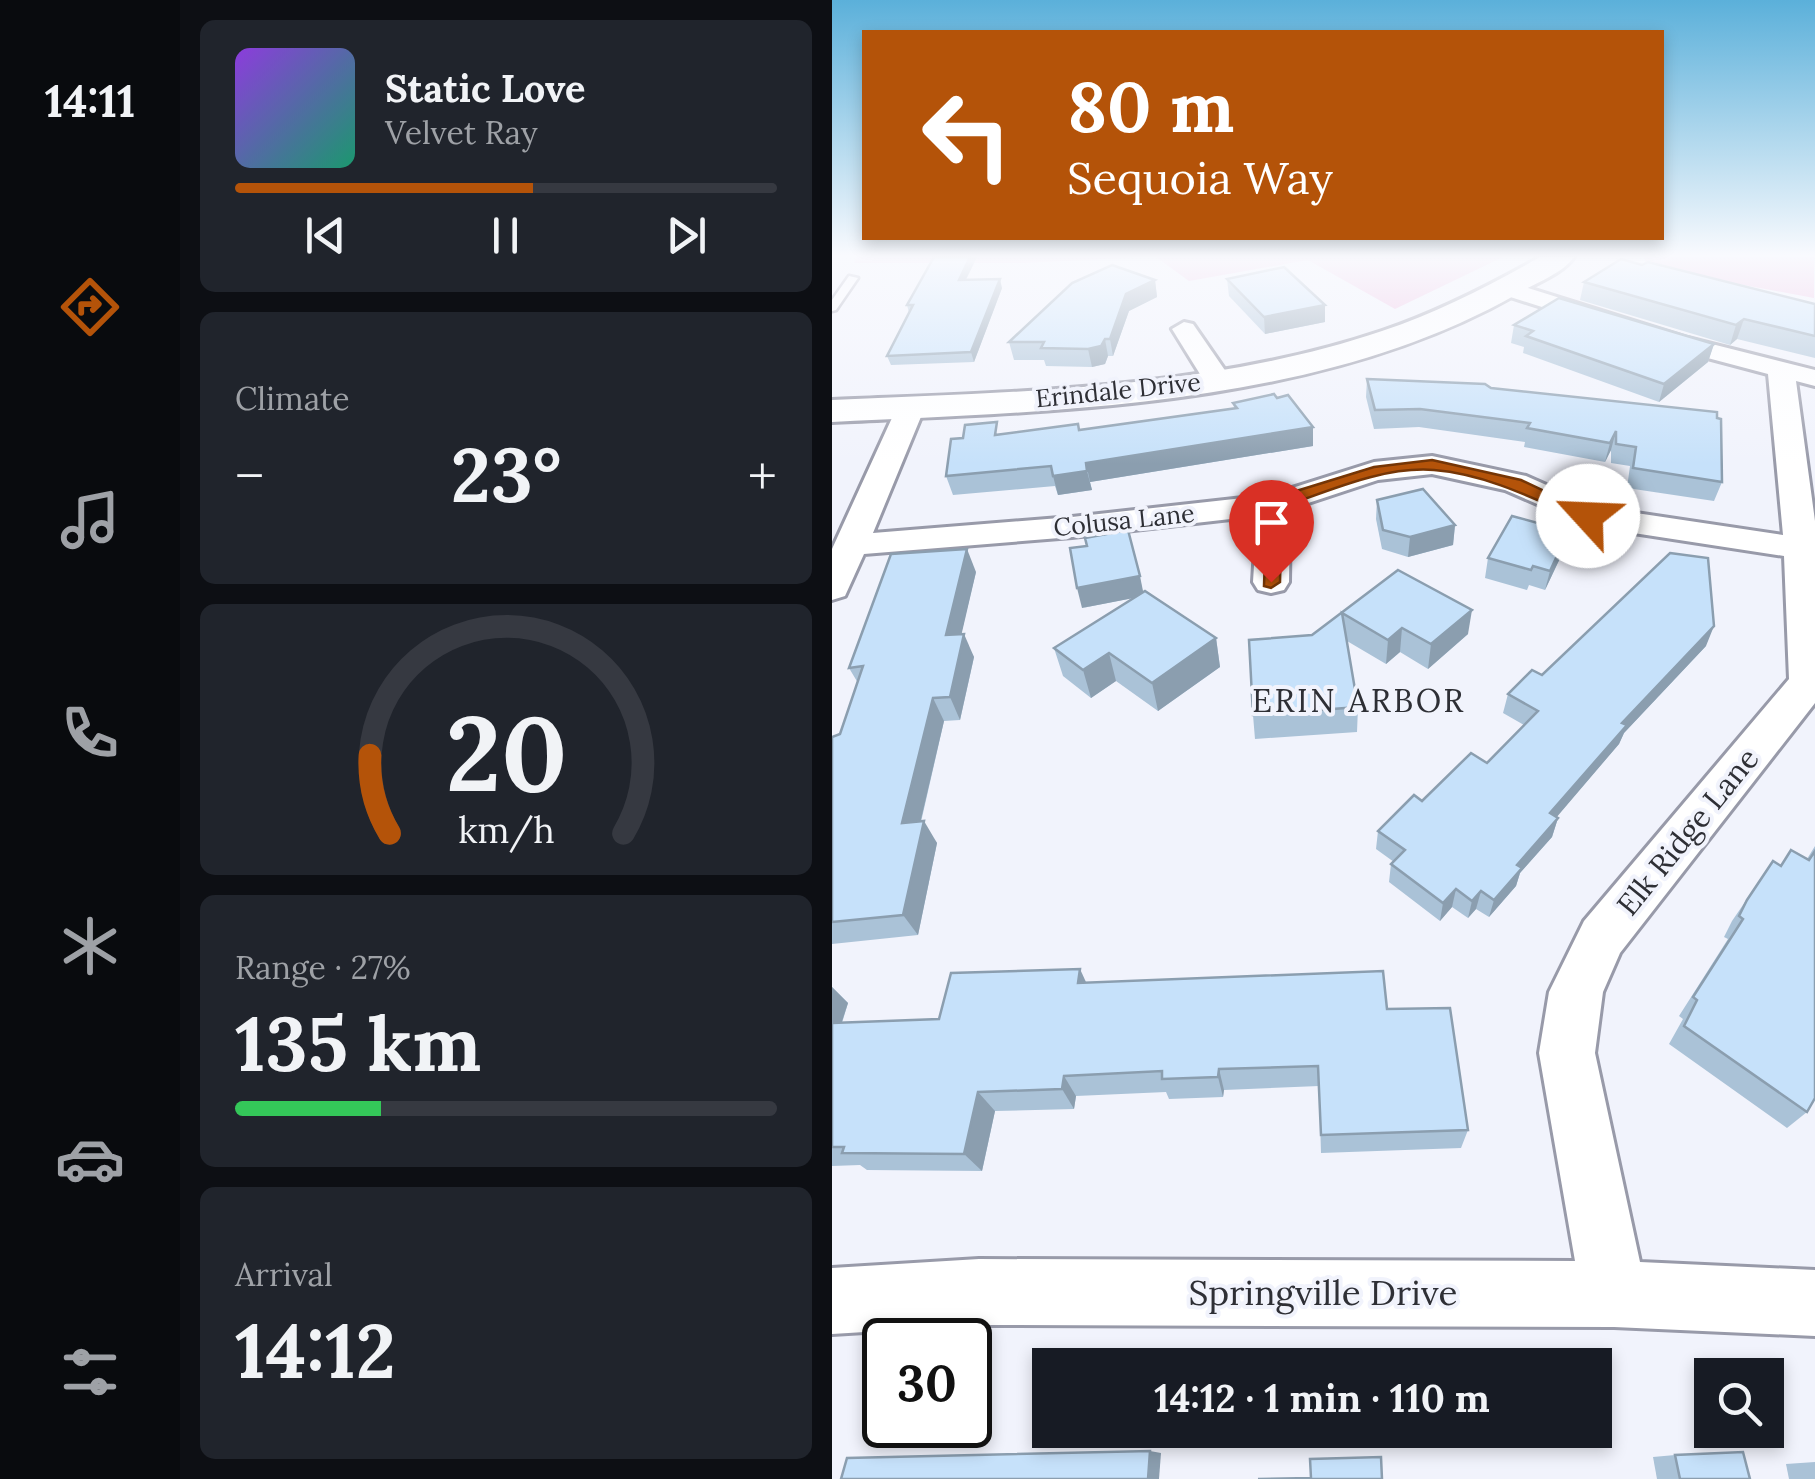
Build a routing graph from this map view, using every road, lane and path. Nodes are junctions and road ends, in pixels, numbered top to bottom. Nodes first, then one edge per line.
1 (1422, 326) edge
2 (1635, 326) edge
3 (1184, 329) dead end
4 (1798, 374) edge
5 (1216, 379) junction
6 (911, 407) junction
7 (832, 410) edge
8 (1274, 504) junction
9 (851, 544) junction
10 (1801, 548) junction
11 (1271, 582) dead end
12 (832, 588) edge
13 (1614, 1294) junction
14 (832, 1301) edge
15 (1814, 1303) edge

1 - 5 street, Erindale Drive
2 - 4 street
3 - 5 street
4 - 10 street, Elk Ridge Lane
5 - 6 street, Erindale Drive
6 - 7 street, Erindale Drive
6 - 9 street
8 - 9 street, Colusa Lane
8 - 10 street, Colusa Lane
8 - 11 street
9 - 12 street
10 - 13 street, Elk Ridge Lane
13 - 14 street, Springville Drive
13 - 15 street, Springville Drive

